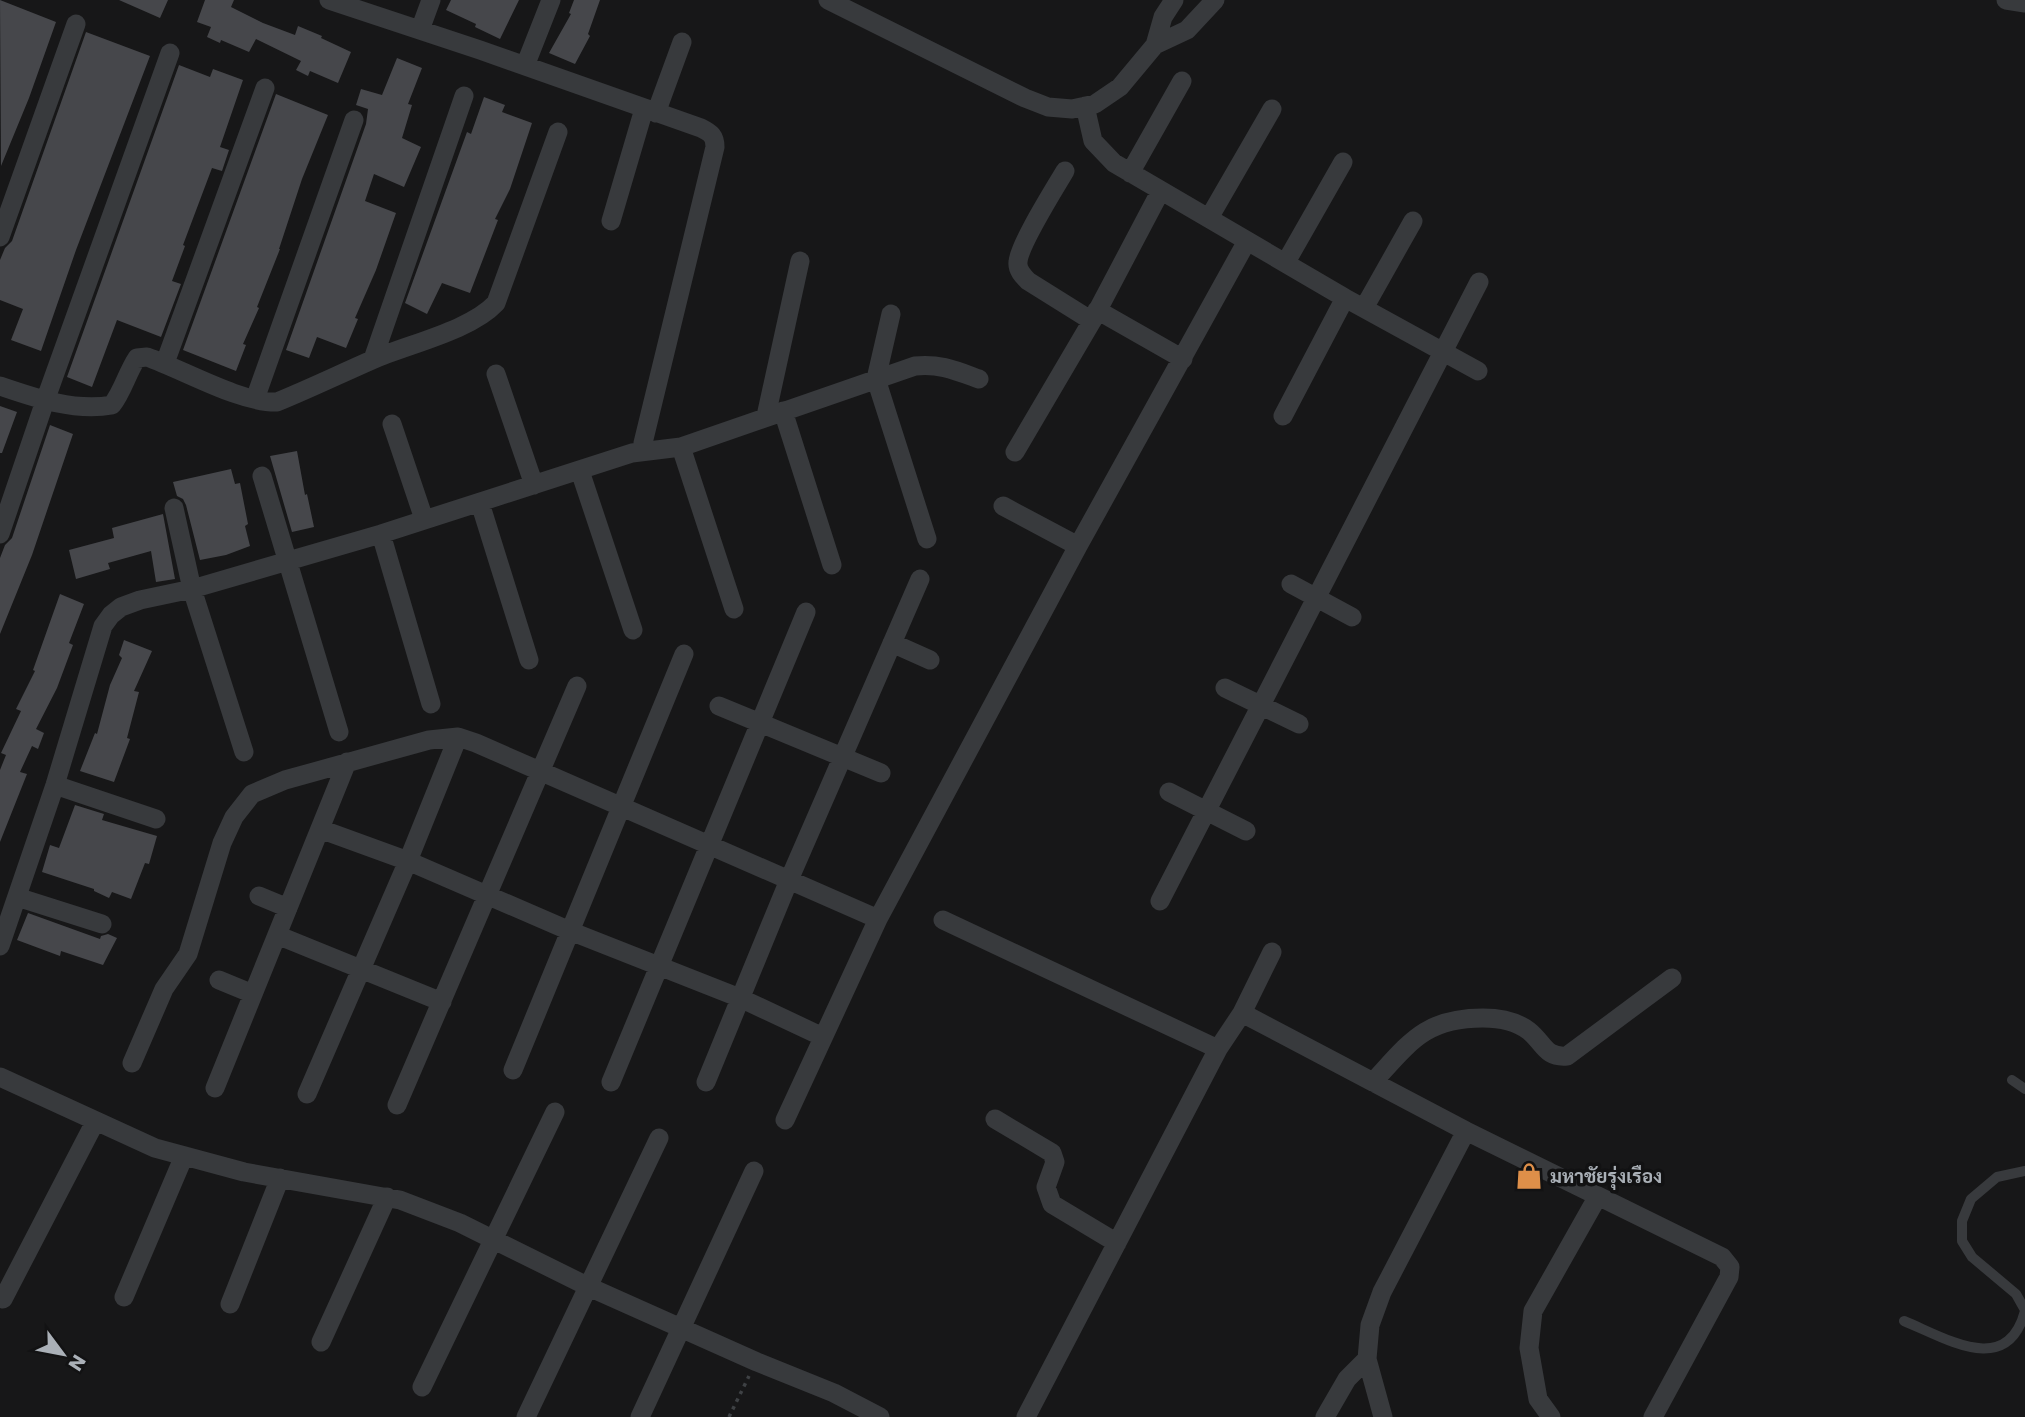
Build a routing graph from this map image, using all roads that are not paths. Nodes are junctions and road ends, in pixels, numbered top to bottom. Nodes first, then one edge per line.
1 (329, 0) edge
2 (431, 0) edge
3 (551, 0) edge
4 (828, 0) edge
5 (1215, 0) edge
6 (2006, 0) edge
7 (1173, 1) edge
8 (2025, 3) edge
9 (76, 24) dead end
10 (421, 30) junction
11 (682, 41) dead end
12 (1155, 45) junction
13 (170, 53) dead end
14 (525, 66) junction
15 (1182, 81) dead end
16 (265, 88) dead end
17 (464, 96) dead end
18 (1085, 106) junction
19 (1272, 109) dead end
20 (650, 111) junction
21 (354, 120) dead end
22 (558, 132) dead end
23 (1343, 162) dead end
24 (1065, 171) dead end
25 (1130, 173) junction
26 (1160, 192) junction
27 (1209, 218) junction
28 (611, 221) dead end
29 (1413, 221) dead end
30 (0, 237) edge
31 (1247, 241) junction
32 (800, 261) dead end
33 (1286, 262) junction
34 (1479, 282) dead end
35 (1345, 298) junction
36 (1364, 309) junction
37 (891, 314) dead end
38 (1095, 316) junction
39 (1442, 350) junction
40 (373, 359) junction
41 (1183, 359) junction
42 (165, 363) junction
43 (1479, 371) dead end
44 (496, 374) dead end
45 (876, 379) junction
46 (979, 379) dead end
47 (0, 386) edge
48 (255, 399) junction
49 (45, 401) junction
50 (775, 413) junction
51 (1283, 416) dead end
52 (392, 424) dead end
53 (681, 447) junction
54 (644, 450) junction
55 (1015, 452) dead end
56 (580, 471) junction
57 (262, 476) dead end
58 (534, 485) junction
59 (480, 503) junction
60 (1003, 506) dead end
61 (174, 508) dead end
62 (424, 519) junction
63 (0, 534) edge
64 (381, 534) junction
65 (927, 539) dead end
66 (1078, 546) junction
67 (287, 560) junction
68 (832, 565) dead end
69 (920, 579) dead end
70 (1291, 584) dead end
71 (192, 589) junction
72 (1316, 597) junction
73 (734, 609) dead end
74 (806, 612) dead end
75 (1352, 617) dead end
76 (633, 630) dead end
77 (892, 643) junction
78 (684, 654) dead end
79 (529, 660) dead end
80 (930, 660) dead end
81 (577, 686) dead end
82 (1225, 688) dead end
83 (431, 704) dead end
84 (1260, 705) junction
85 (719, 706) dead end
86 (758, 724) junction
87 (1298, 724) dead end
88 (339, 732) dead end
89 (458, 737) junction
90 (244, 752) dead end
91 (842, 757) junction
92 (347, 762) junction
93 (540, 772) junction
94 (881, 773) dead end
95 (55, 785) junction
96 (1170, 792) dead end
97 (621, 807) junction
98 (1206, 811) junction
99 (156, 819) dead end
100 (320, 829) junction
101 (1245, 831) dead end
102 (708, 844) junction
103 (408, 861) junction
104 (789, 880) junction
105 (259, 896) dead end
106 (487, 896) junction
107 (18, 897) junction
108 (1160, 901) dead end
109 (288, 908) junction
110 (878, 919) junction
111 (943, 920) dead end
112 (102, 924) dead end
113 (570, 931) junction
114 (277, 935) junction
115 (0, 946) edge
116 (1272, 952) dead end
117 (658, 967) junction
118 (362, 968) junction
119 (1672, 978) dead end
120 (219, 980) dead end
121 (253, 994) junction
122 (740, 998) junction
123 (442, 1002) junction
124 (1242, 1013) junction
125 (823, 1037) junction
126 (1218, 1049) junction
127 (132, 1063) dead end
128 (513, 1070) dead end
129 (2012, 1080) dead end
130 (1, 1082) edge
131 (611, 1082) dead end
132 (706, 1082) dead end
133 (1373, 1082) junction
134 (215, 1088) dead end
135 (2025, 1089) edge
136 (307, 1094) dead end
137 (397, 1105) dead end
138 (555, 1112) dead end
139 (995, 1119) dead end
140 (785, 1121) dead end
141 (95, 1122) junction
142 (1466, 1131) junction
143 (659, 1138) dead end
144 (184, 1156) junction
145 (754, 1171) dead end
146 (2025, 1171) edge
147 (280, 1178) junction
148 (1598, 1196) junction
149 (387, 1197) junction
150 (492, 1239) junction
151 (1117, 1243) junction
152 (589, 1287) junction
153 (2020, 1291) edge
154 (124, 1297) dead end
155 (3, 1299) dead end
156 (229, 1304) dead end
157 (2025, 1311) edge
158 (1904, 1321) dead end
159 (682, 1327) junction
160 (321, 1342) dead end
161 (1367, 1359) junction
162 (422, 1387) dead end
163 (526, 1417) edge
164 (640, 1417) edge
165 (880, 1417) edge
166 (1026, 1417) edge
167 (1325, 1417) edge
168 (1383, 1417) edge
169 (1551, 1417) edge
170 (1653, 1417) edge

1 - 10 street
2 - 10 street
3 - 14 street
4 - 18 street
5 - 12 street
6 - 8 street
7 - 12 street
9 - 30 street
10 - 14 street
11 - 20 street
12 - 18 street
13 - 49 street
14 - 20 street
15 - 25 street
16 - 42 street
17 - 40 street
18 - 25 street
19 - 27 street
20 - 28 street
20 - 54 street
21 - 48 street
22 - 40 street
23 - 33 street
24 - 38 street
25 - 26 street
26 - 27 street
26 - 38 street
27 - 31 street
29 - 36 street
31 - 33 street
31 - 41 street
32 - 50 street
33 - 35 street
34 - 39 street
35 - 36 street
35 - 51 street
36 - 39 street
37 - 45 street
38 - 41 street
38 - 55 street
39 - 43 street
39 - 72 street
40 - 48 street
41 - 66 street
42 - 48 street
42 - 49 street
44 - 58 street
45 - 46 street
45 - 50 street
45 - 65 street
47 - 49 street
49 - 63 street
50 - 53 street
50 - 68 street
52 - 62 street
53 - 54 street
53 - 73 street
54 - 56 street
56 - 58 street
56 - 76 street
57 - 67 street
58 - 59 street
59 - 62 street
59 - 79 street
60 - 66 street
61 - 71 street
62 - 64 street
64 - 67 street
64 - 83 street
66 - 110 street
67 - 71 street
67 - 88 street
69 - 77 street
70 - 72 street
71 - 90 street
71 - 95 street
72 - 75 street
72 - 84 street
74 - 86 street
77 - 80 street
77 - 91 street
78 - 97 street
81 - 93 street
82 - 84 street
84 - 87 street
84 - 98 street
85 - 86 street
86 - 91 street
86 - 102 street
89 - 92 street
89 - 93 street
89 - 103 street
91 - 94 street
91 - 104 street
92 - 100 street
92 - 127 street
93 - 97 street
93 - 106 street
95 - 99 street
95 - 107 street
96 - 98 street
97 - 102 street
97 - 113 street
98 - 101 street
98 - 108 street
100 - 103 street
100 - 109 street
102 - 104 street
102 - 117 street
103 - 106 street
103 - 118 street
104 - 110 street
104 - 122 street
105 - 109 street
106 - 113 street
106 - 123 street
107 - 112 street
107 - 115 street
109 - 114 street
110 - 125 street
111 - 126 street
113 - 117 street
113 - 128 street
114 - 118 street
114 - 121 street
116 - 124 street
117 - 122 street
117 - 131 street
118 - 123 street
118 - 136 street
119 - 133 street
120 - 121 street
121 - 134 street
122 - 125 street
122 - 132 street
123 - 137 street
124 - 126 street
124 - 133 street
125 - 140 street
126 - 151 street
129 - 135 lane
130 - 141 street
133 - 142 street
138 - 150 street
139 - 151 street
141 - 144 street
141 - 155 street
142 - 148 street
142 - 161 street
143 - 152 street
144 - 147 street
144 - 154 street
145 - 159 street
146 - 153 lane
147 - 149 street
147 - 156 street
148 - 169 street
148 - 170 street
149 - 150 street
149 - 160 street
150 - 152 street
150 - 162 street
151 - 166 street
152 - 159 street
152 - 163 street
153 - 157 lane
157 - 158 lane
159 - 164 street
159 - 165 street
161 - 167 street
161 - 168 street

